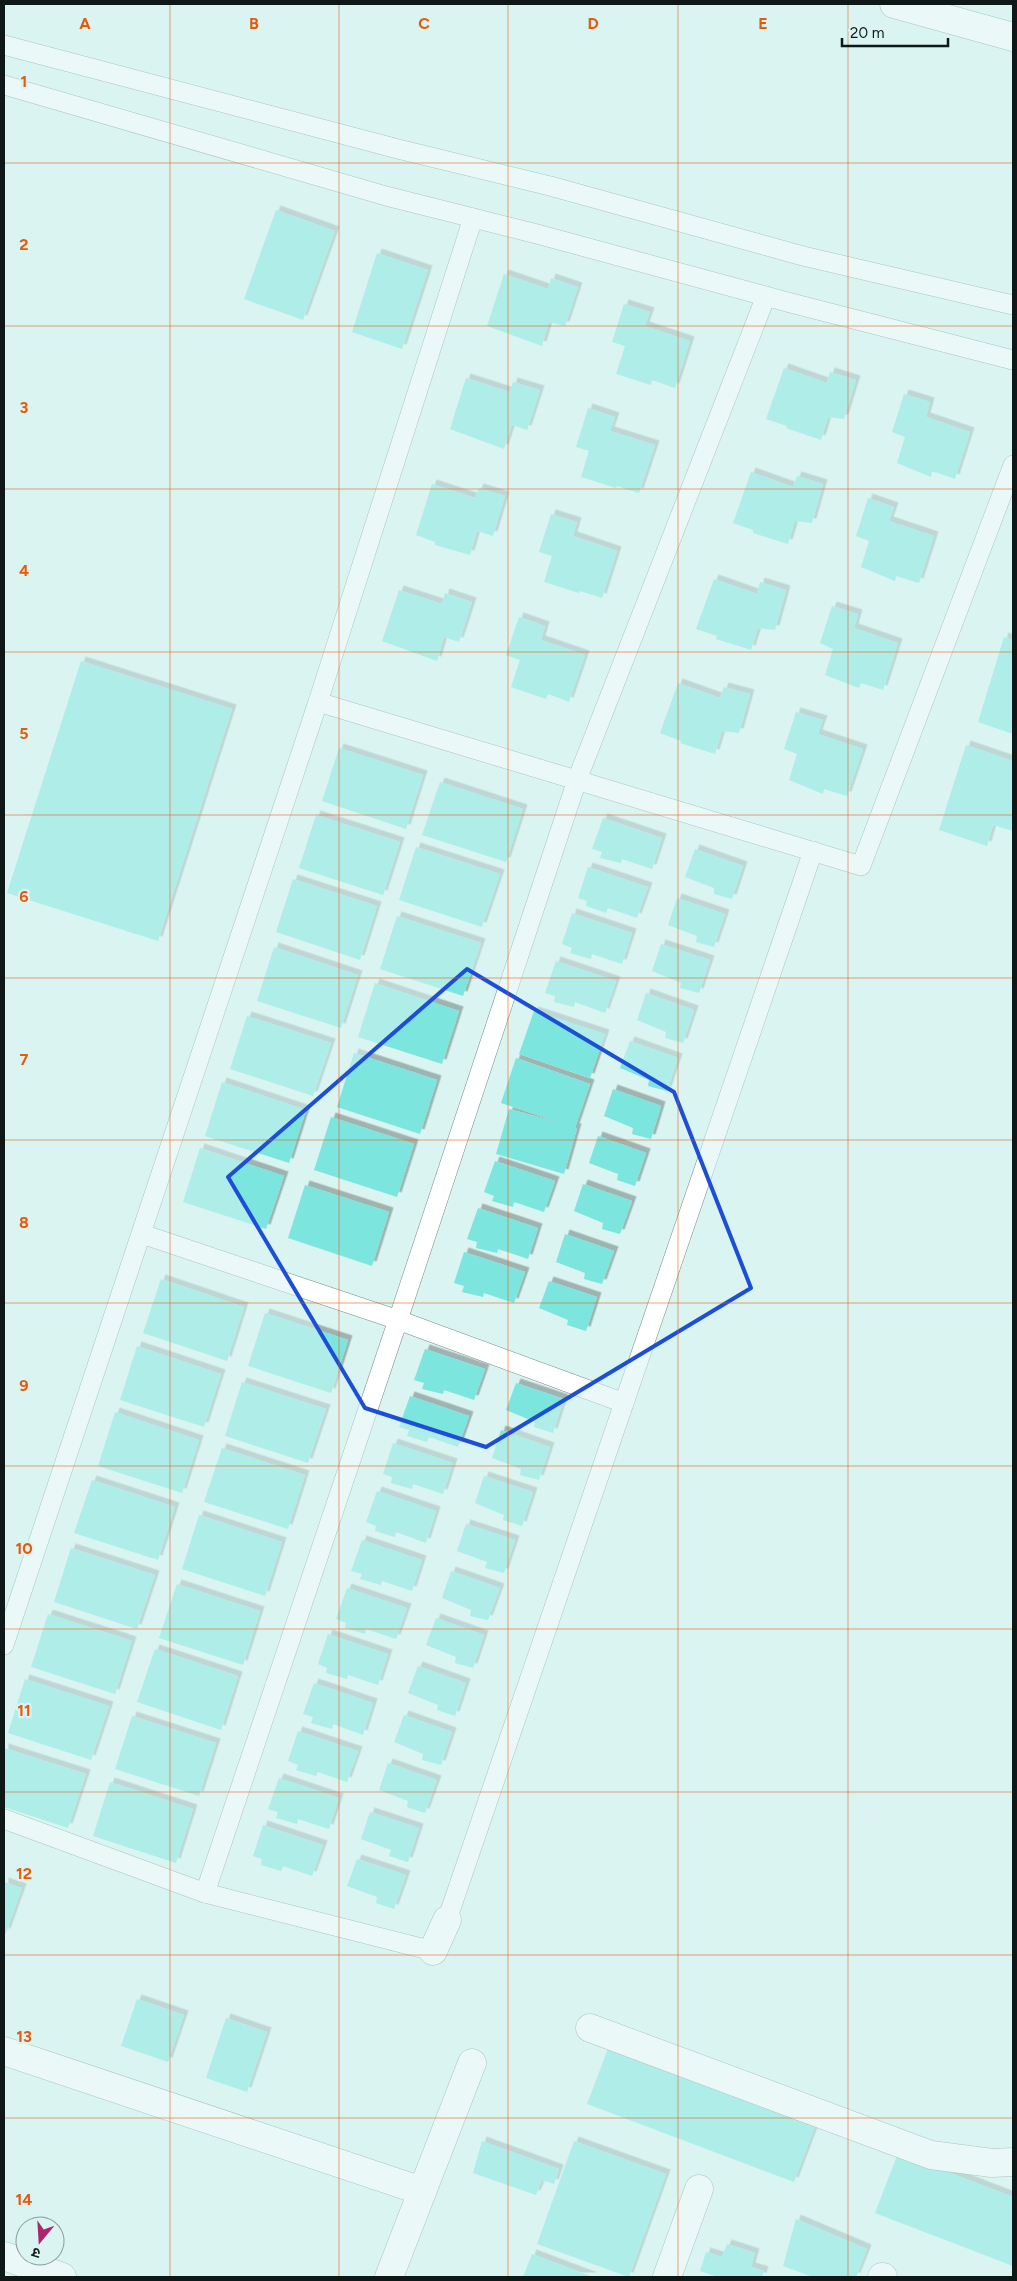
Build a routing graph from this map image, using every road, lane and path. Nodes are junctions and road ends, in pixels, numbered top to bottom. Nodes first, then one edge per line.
1 (894, 4) edge
2 (1013, 37) edge
3 (4, 45) edge
4 (4, 85) edge
5 (473, 218) junction
6 (766, 296) junction
7 (1013, 305) edge
8 (1013, 360) edge
9 (1013, 465) edge
10 (318, 702) junction
11 (577, 780) junction
12 (813, 851) junction
13 (142, 1234) junction
14 (398, 1320) junction
15 (624, 1403) junction
16 (4, 1644) edge
17 (4, 1819) edge
18 (205, 1893) junction
19 (447, 1920) joint
20 (433, 1951) joint
21 (590, 2028) dead end
22 (4, 2051) edge
23 (472, 2063) dead end
24 (1013, 2162) edge
25 (699, 2190) dead end
26 (422, 2191) junction
27 (4, 2256) edge
28 (62, 2277) edge
29 (389, 2277) edge
30 (667, 2277) edge

1 - 2 street
3 - 7 lane
4 - 5 lane
5 - 6 lane
5 - 10 lane
6 - 8 lane
6 - 11 lane
9 - 12 lane
10 - 11 lane
10 - 13 lane
11 - 12 lane
11 - 14 lane
12 - 15 lane
13 - 14 lane
13 - 16 lane
14 - 15 lane
14 - 18 lane
15 - 19 lane
17 - 18 lane
18 - 20 lane
19 - 20 street
21 - 24 street
22 - 26 street
23 - 26 street
25 - 30 street
26 - 29 street
27 - 28 street

